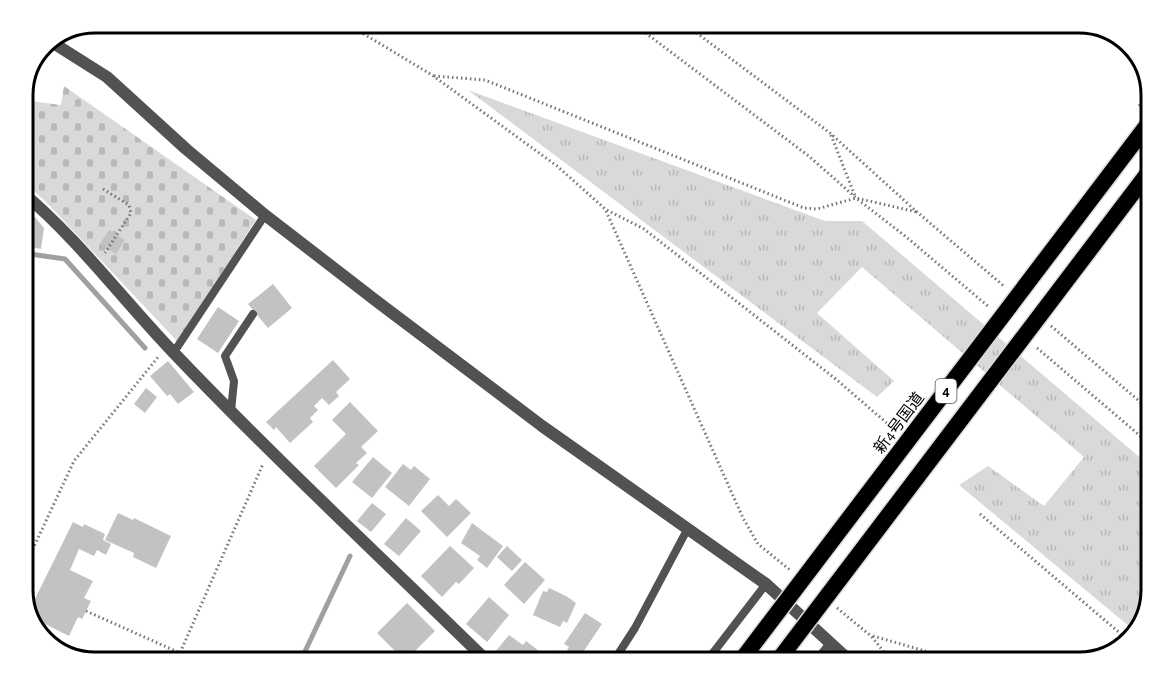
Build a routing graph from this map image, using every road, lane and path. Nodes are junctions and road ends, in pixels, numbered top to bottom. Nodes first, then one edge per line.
1 (361, 33) edge
2 (646, 33) edge
3 (697, 33) edge
4 (57, 46) edge
5 (432, 75) junction
6 (830, 133) junction
7 (1141, 133) edge
8 (1141, 182) edge
9 (103, 189) dead end
10 (855, 198) junction
11 (33, 201) edge
12 (605, 209) junction
13 (917, 212) junction
14 (266, 215) junction
15 (905, 236) dead end
16 (96, 267) junction
17 (1007, 289) dead end
18 (254, 314) dead end
19 (1043, 319) dead end
20 (170, 349) junction
21 (1141, 402) edge
22 (231, 411) junction
23 (890, 425) dead end
24 (269, 448) junction
25 (980, 514) dead end
26 (688, 528) junction
27 (33, 549) edge
28 (793, 572) dead end
29 (766, 584) junction
30 (836, 607) dead end
31 (86, 611) dead end
32 (1122, 635) edge
33 (871, 636) junction
34 (830, 643) junction
35 (178, 652) edge
36 (180, 652) edge
37 (477, 652) edge
38 (620, 652) edge
39 (714, 652) edge
40 (748, 652) edge
41 (785, 652) edge
42 (823, 652) edge
43 (839, 652) edge
44 (883, 652) edge
45 (926, 652) edge

1 - 5 path
2 - 10 path
3 - 6 path
4 - 14 street
5 - 10 path
5 - 12 path
6 - 10 path
6 - 13 path
7 - 40 highway, 新4号国道 / 4, bridge
8 - 41 highway, 4, bridge
9 - 16 path
10 - 13 path
10 - 15 path
11 - 16 street
12 - 23 path
12 - 28 path
13 - 17 path
14 - 20 lane
14 - 26 street
16 - 20 street
18 - 22 lane
19 - 21 path
20 - 22 street
20 - 27 path
22 - 24 street
24 - 36 path
24 - 37 street
25 - 32 path
26 - 29 street
26 - 38 lane
29 - 34 street
29 - 39 lane
30 - 33 path
31 - 35 path
33 - 44 path
33 - 45 path
34 - 42 lane
34 - 43 street

